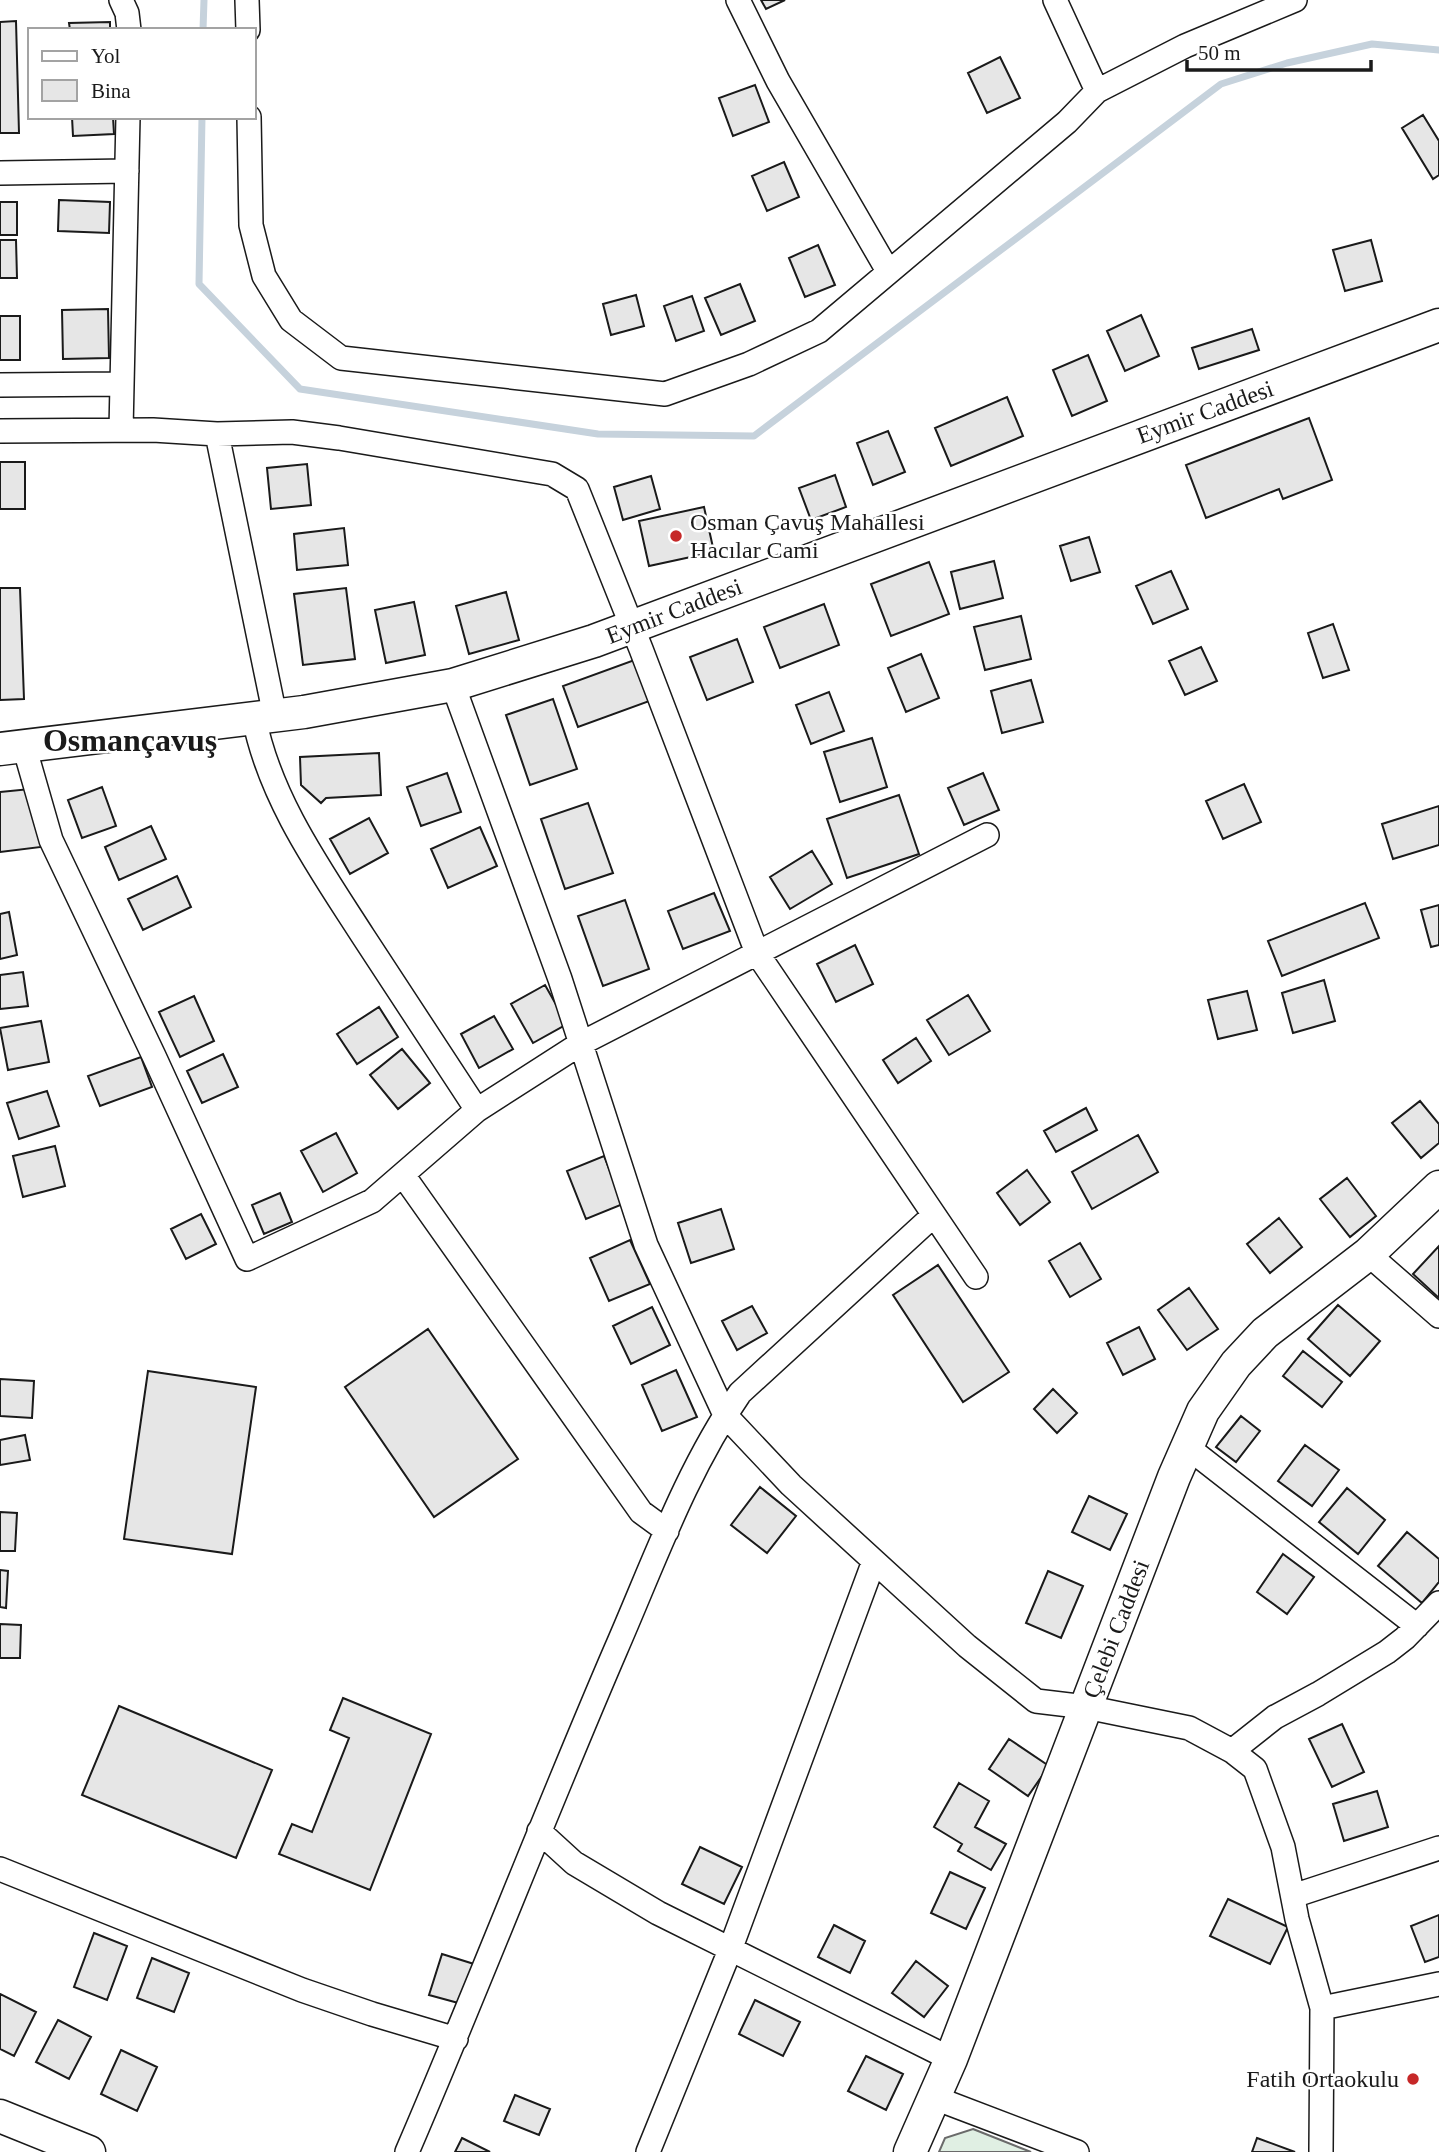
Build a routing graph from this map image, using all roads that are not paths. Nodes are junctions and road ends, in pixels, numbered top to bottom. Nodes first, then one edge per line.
1 (247, 0) edge
2 (738, 0) edge
3 (1055, 0) edge
4 (1295, 0) edge
5 (248, 28) edge
6 (1097, 91) junction
7 (128, 119) edge
8 (249, 119) edge
9 (127, 171) junction
10 (0, 173) edge
11 (888, 271) junction
12 (1439, 325) edge
13 (122, 384) junction
14 (0, 386) edge
15 (121, 430) junction
16 (0, 431) edge
17 (217, 434) junction
18 (632, 627) junction
19 (453, 685) junction
20 (265, 717) junction
21 (12, 748) edge
22 (987, 835) dead end
23 (757, 953) junction
24 (580, 1044) junction
25 (477, 1110) junction
26 (403, 1175) junction
27 (1439, 1187) edge
28 (934, 1215) junction
29 (1367, 1254) junction
30 (976, 1277) dead end
31 (1439, 1316) edge
32 (725, 1415) junction
33 (1186, 1446) junction
34 (667, 1531) junction
35 (874, 1561) junction
36 (1439, 1603) edge
37 (1418, 1626) junction
38 (1086, 1707) junction
39 (1232, 1751) junction
40 (539, 1831) junction
41 (1439, 1848) edge
42 (0, 1869) edge
43 (1293, 1896) junction
44 (730, 1950) junction
45 (1439, 1984) edge
46 (1322, 2008) junction
47 (456, 2039) junction
48 (951, 2059) junction
49 (935, 2098) junction
50 (0, 2116) edge
51 (89, 2152) edge
52 (407, 2152) edge
53 (648, 2152) edge
54 (910, 2152) edge
55 (1077, 2152) edge
56 (1321, 2152) edge

1 - 5 street
2 - 11 street
3 - 6 street
4 - 6 street
6 - 11 street
7 - 9 street
8 - 11 street
9 - 10 street
9 - 13 street
12 - 18 main road, Eymir Caddesi
13 - 14 street
13 - 15 street
15 - 16 street
15 - 17 street
17 - 18 street
17 - 20 street
18 - 19 main road, Eymir Caddesi
18 - 23 street
19 - 20 main road, Eymir Caddesi
19 - 24 street
20 - 21 main road, Eymir Caddesi
20 - 25 street
21 - 26 street
22 - 23 street
23 - 24 street
23 - 28 street
24 - 25 street
24 - 32 street
25 - 26 street
26 - 34 street
27 - 29 main road, Çelebi Caddesi
28 - 30 street
28 - 32 street
29 - 31 street
29 - 33 main road, Çelebi Caddesi
32 - 34 street
32 - 35 street
33 - 37 street
33 - 38 main road, Çelebi Caddesi
34 - 40 street
35 - 38 street
35 - 44 street
36 - 37 street
37 - 39 street
38 - 39 street
38 - 48 main road, Çelebi Caddesi
39 - 43 street
40 - 44 street
40 - 47 street
41 - 43 street
42 - 47 street
43 - 46 street
44 - 48 street
44 - 53 street
45 - 46 street
46 - 56 street
47 - 52 street
48 - 49 main road, Çelebi Caddesi
49 - 54 main road, Çelebi Caddesi
49 - 55 street
50 - 51 main road

